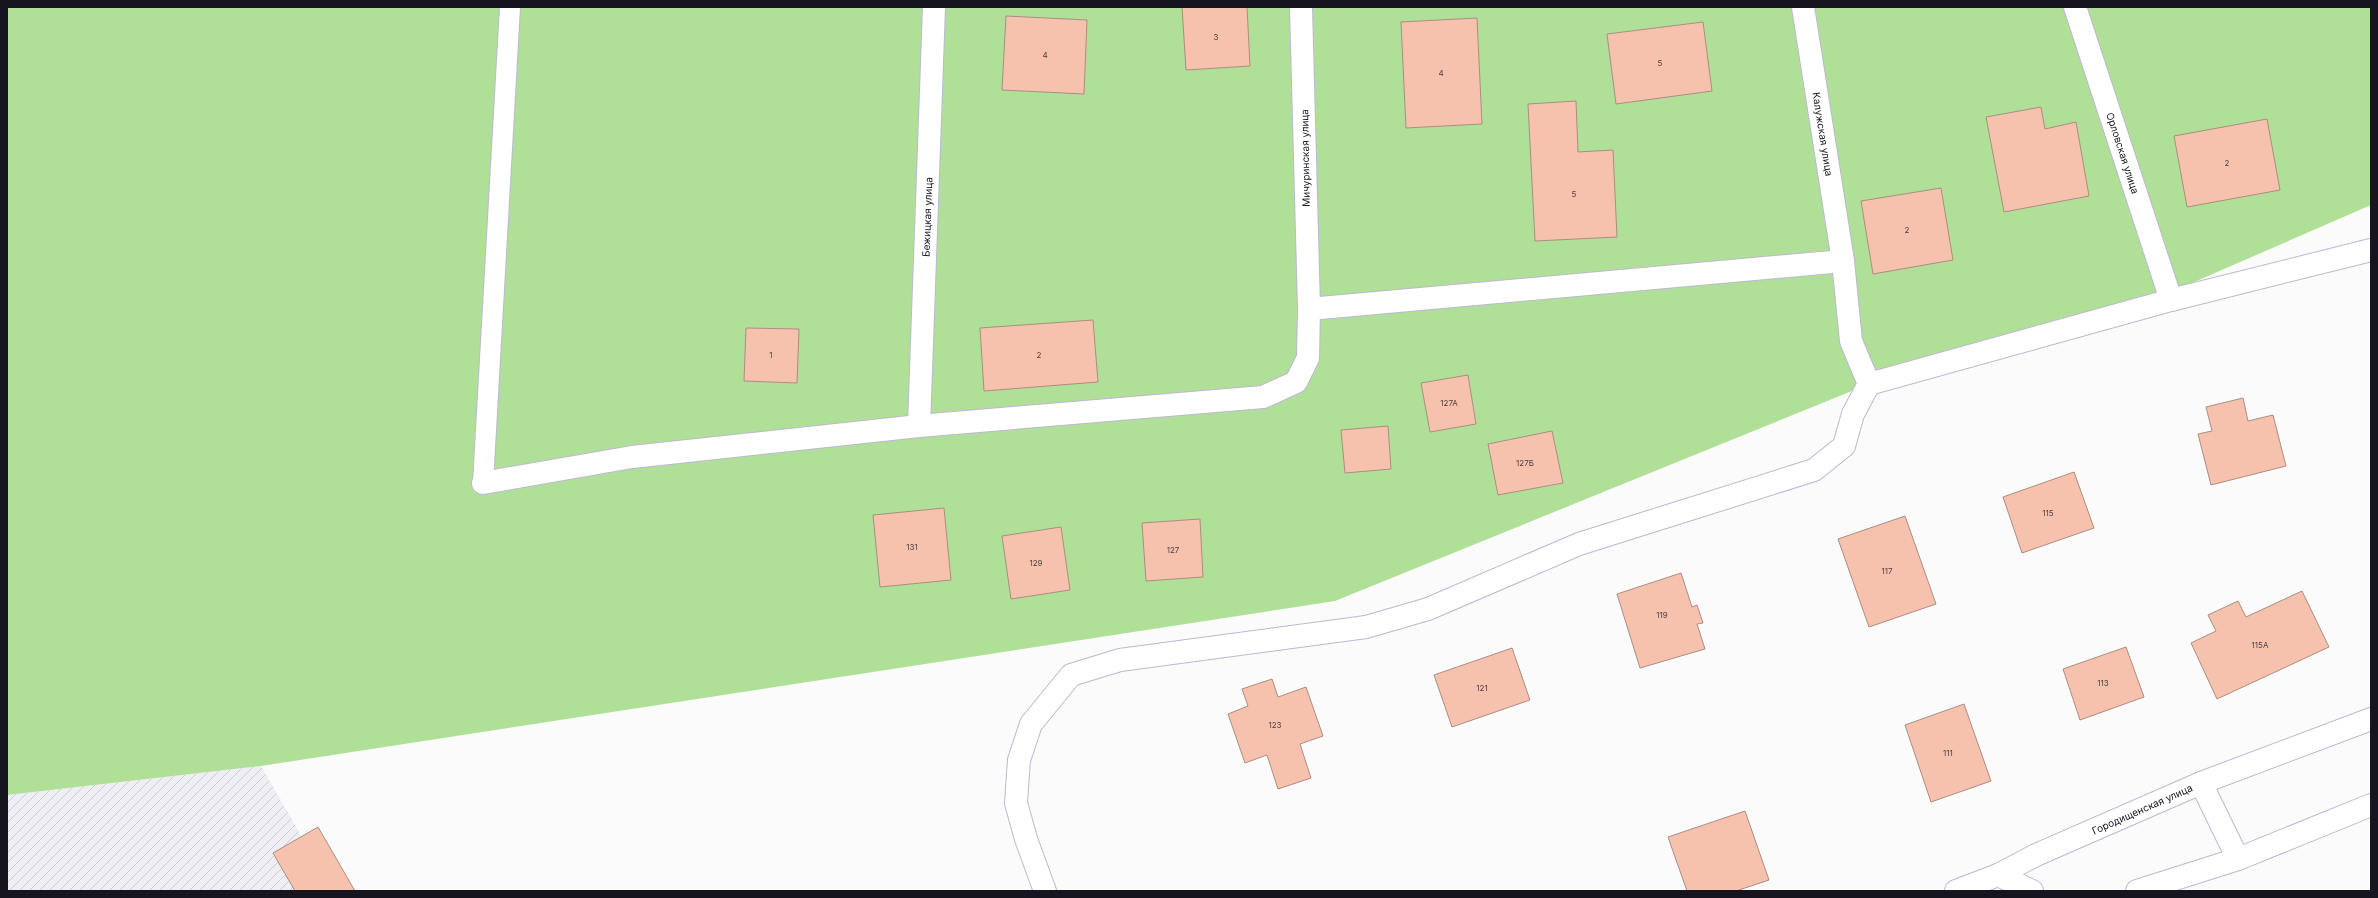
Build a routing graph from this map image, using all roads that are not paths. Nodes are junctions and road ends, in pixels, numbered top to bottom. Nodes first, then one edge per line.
1 (510, 7) edge
2 (934, 7) edge
3 (1301, 7) edge
4 (1803, 7) edge
5 (2075, 7) edge
6 (2371, 250) edge
7 (1843, 261) junction
8 (2171, 300) junction
9 (1309, 309) junction
10 (1869, 384) junction
11 (919, 426) junction
12 (483, 483) joint
13 (2371, 718) edge
14 (2201, 784) junction
15 (2371, 805) edge
16 (2238, 859) junction
17 (1998, 875) junction
18 (1045, 891) edge
19 (1956, 891) edge
20 (2032, 891) edge
21 (2137, 891) edge

1 - 12 lane
2 - 11 street, Бежицкая улица
3 - 9 street, Мичуринская улица
4 - 7 street, Калужская улица
5 - 8 street, Орловская улица
6 - 8 street
7 - 9 street
7 - 10 street, Калужская улица
8 - 10 street
9 - 11 street, Мичуринская улица
10 - 18 street
11 - 12 street, Мичуринская улица
13 - 14 street
14 - 16 street, Городищенская улица
14 - 17 street, Городищенская улица
15 - 16 street
16 - 21 street
17 - 19 street, Городищенская улица
17 - 20 street

